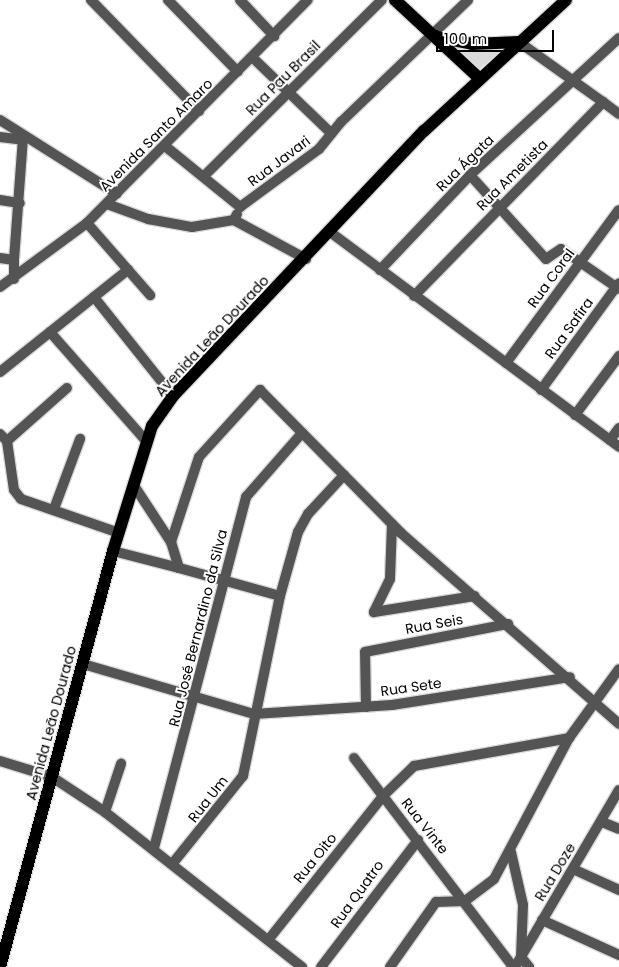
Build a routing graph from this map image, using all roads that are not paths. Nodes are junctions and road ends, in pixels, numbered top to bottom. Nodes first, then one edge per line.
1 (91, 0) edge
2 (168, 0) edge
3 (240, 0) edge
4 (308, 0) edge
5 (382, 0) edge
6 (396, 0) edge
7 (468, 0) edge
8 (566, 0) edge
9 (434, 35) junction
10 (274, 36) junction
11 (619, 38) edge
12 (519, 42) junction
13 (252, 57) junction
14 (238, 72) junction
15 (478, 77) junction
16 (572, 80) junction
17 (288, 93) junction
18 (604, 102) junction
19 (198, 111) junction
20 (619, 114) edge
21 (0, 120) edge
22 (331, 133) junction
23 (0, 138) edge
24 (23, 138) junction
25 (165, 146) junction
26 (470, 175) junction
27 (204, 176) junction
28 (117, 194) junction
29 (0, 200) edge
30 (20, 203) junction
31 (107, 204) junction
32 (500, 206) junction
33 (240, 207) junction
34 (619, 210) edge
35 (234, 220) junction
36 (87, 223) junction
37 (330, 232) junction
38 (0, 258) edge
39 (306, 259) junction
40 (14, 260) junction
41 (581, 262) junction
42 (128, 270) junction
43 (380, 270) junction
44 (14, 279) junction
45 (618, 286) edge
46 (0, 287) edge
47 (150, 295) dead end
48 (414, 296) junction
49 (94, 298) junction
50 (50, 332) junction
51 (619, 356) edge
52 (506, 363) junction
53 (0, 372) edge
54 (67, 388) dead end
55 (541, 390) junction
56 (173, 396) junction
57 (575, 415) junction
58 (619, 428) edge
59 (302, 432) junction
60 (3, 437) edge
61 (80, 440) dead end
62 (610, 440) junction
63 (146, 441) junction
64 (619, 447) edge
65 (344, 475) junction
66 (133, 484) junction
67 (54, 509) junction
68 (392, 524) junction
69 (119, 533) junction
70 (172, 542) junction
71 (112, 552) junction
72 (178, 568) junction
73 (222, 582) junction
74 (280, 596) junction
75 (474, 596) junction
76 (508, 624) junction
77 (83, 664) junction
78 (619, 669) edge
79 (570, 677) junction
80 (615, 680) edge
81 (196, 694) junction
82 (594, 699) junction
83 (366, 708) junction
84 (254, 714) junction
85 (617, 720) edge
86 (569, 738) junction
87 (354, 758) dead end
88 (0, 761) edge
89 (121, 764) dead end
90 (52, 777) junction
91 (619, 790) edge
92 (384, 795) junction
93 (105, 812) junction
94 (602, 822) junction
95 (619, 829) edge
96 (418, 840) junction
97 (154, 848) junction
98 (511, 852) junction
99 (173, 863) junction
100 (572, 869) junction
101 (619, 890) edge
102 (465, 901) junction
103 (542, 920) junction
104 (269, 940) junction
105 (619, 955) edge
106 (521, 957) junction
107 (1, 961) edge
108 (302, 967) edge
109 (321, 967) edge
110 (390, 967) edge
111 (514, 967) edge
112 (529, 967) edge

1 - 19 street
2 - 14 street
3 - 10 street
4 - 10 street, Avenida Santo Amaro
5 - 17 street, Rua Pau Brasil
6 - 9 main road
7 - 9 street, Rua Javari
8 - 12 main road, Avenida Leão Dourado
9 - 12 main road
9 - 15 main road
9 - 22 street, Rua Javari
10 - 13 street, Avenida Santo Amaro
11 - 16 street, Rua Ágata
12 - 15 main road, Avenida Leão Dourado
12 - 16 street
13 - 14 street, Avenida Santo Amaro
13 - 17 street
14 - 19 street, Avenida Santo Amaro
15 - 37 main road, Avenida Leão Dourado
16 - 18 street
16 - 26 street, Rua Ágata
17 - 22 street
17 - 27 street, Rua Pau Brasil
18 - 20 street
18 - 32 street, Rua Ametista
19 - 25 street, Avenida Santo Amaro
21 - 24 street
22 - 33 street, Rua Javari
23 - 24 street
24 - 28 street
24 - 30 street
25 - 27 street
25 - 28 street, Avenida Santo Amaro
26 - 32 street
26 - 43 street, Rua Ágata
27 - 33 street
28 - 31 street, Avenida Santo Amaro
29 - 30 street
30 - 40 street
31 - 35 street
31 - 36 street, Avenida Santo Amaro
32 - 41 street
32 - 48 street, Rua Ametista
33 - 35 street
34 - 41 street, Rua Coral
35 - 39 street
36 - 42 street
36 - 44 street, Avenida Santo Amaro
37 - 39 main road, Avenida Leão Dourado
37 - 43 street
38 - 40 street
39 - 56 main road, Avenida Leão Dourado
40 - 44 street
41 - 45 street
41 - 52 street, Rua Coral
42 - 47 street
42 - 49 street
43 - 48 street
44 - 46 street, Avenida Santo Amaro
45 - 55 street, Rua Safira
48 - 52 street
49 - 50 street
49 - 56 street
50 - 53 street
50 - 63 street
51 - 57 street
52 - 55 street
54 - 60 street
55 - 57 street
56 - 63 main road, Avenida Leão Dourado
57 - 62 street
58 - 62 street
59 - 65 street
59 - 70 street
59 - 73 street, Rua José Bernardino da Silva
60 - 67 street
61 - 67 street
62 - 64 street
63 - 66 main road, Avenida Leão Dourado
65 - 68 street
65 - 74 street, Rua Um
66 - 69 main road, Avenida Leão Dourado
66 - 70 street
67 - 69 street
68 - 75 street
68 - 75 street
69 - 71 main road, Avenida Leão Dourado
70 - 72 street
71 - 72 street
71 - 77 main road, Avenida Leão Dourado
72 - 73 street
73 - 74 street
73 - 81 street, Rua José Bernardino da Silva
74 - 84 street, Rua Um
75 - 76 street
76 - 79 street
76 - 83 street, Rua Seis
77 - 81 street
77 - 90 main road, Avenida Leão Dourado
78 - 80 street
79 - 82 street
79 - 83 street, Rua Sete
80 - 82 street
81 - 84 street
81 - 97 street, Rua José Bernardino da Silva
82 - 85 street
82 - 86 street
83 - 84 street, Rua Sete
84 - 99 street, Rua Um
86 - 92 street, Rua Oito
86 - 98 street
87 - 92 street, Rua Vinte
88 - 90 street
89 - 93 street
90 - 93 street
90 - 107 main road, Avenida Leão Dourado
91 - 94 street, Rua Doze
92 - 96 street, Rua Vinte
92 - 104 street, Rua Oito
93 - 97 street
94 - 95 street
94 - 100 street, Rua Doze
96 - 102 street, Rua Vinte
96 - 109 street, Rua Quatro
97 - 99 street
98 - 102 street
98 - 106 street
99 - 104 street
100 - 101 street
100 - 103 street, Rua Doze
102 - 110 street
102 - 111 street, Rua Vinte
103 - 105 street
103 - 106 street, Rua Doze
104 - 108 street
106 - 111 street, Rua Doze
106 - 112 street

